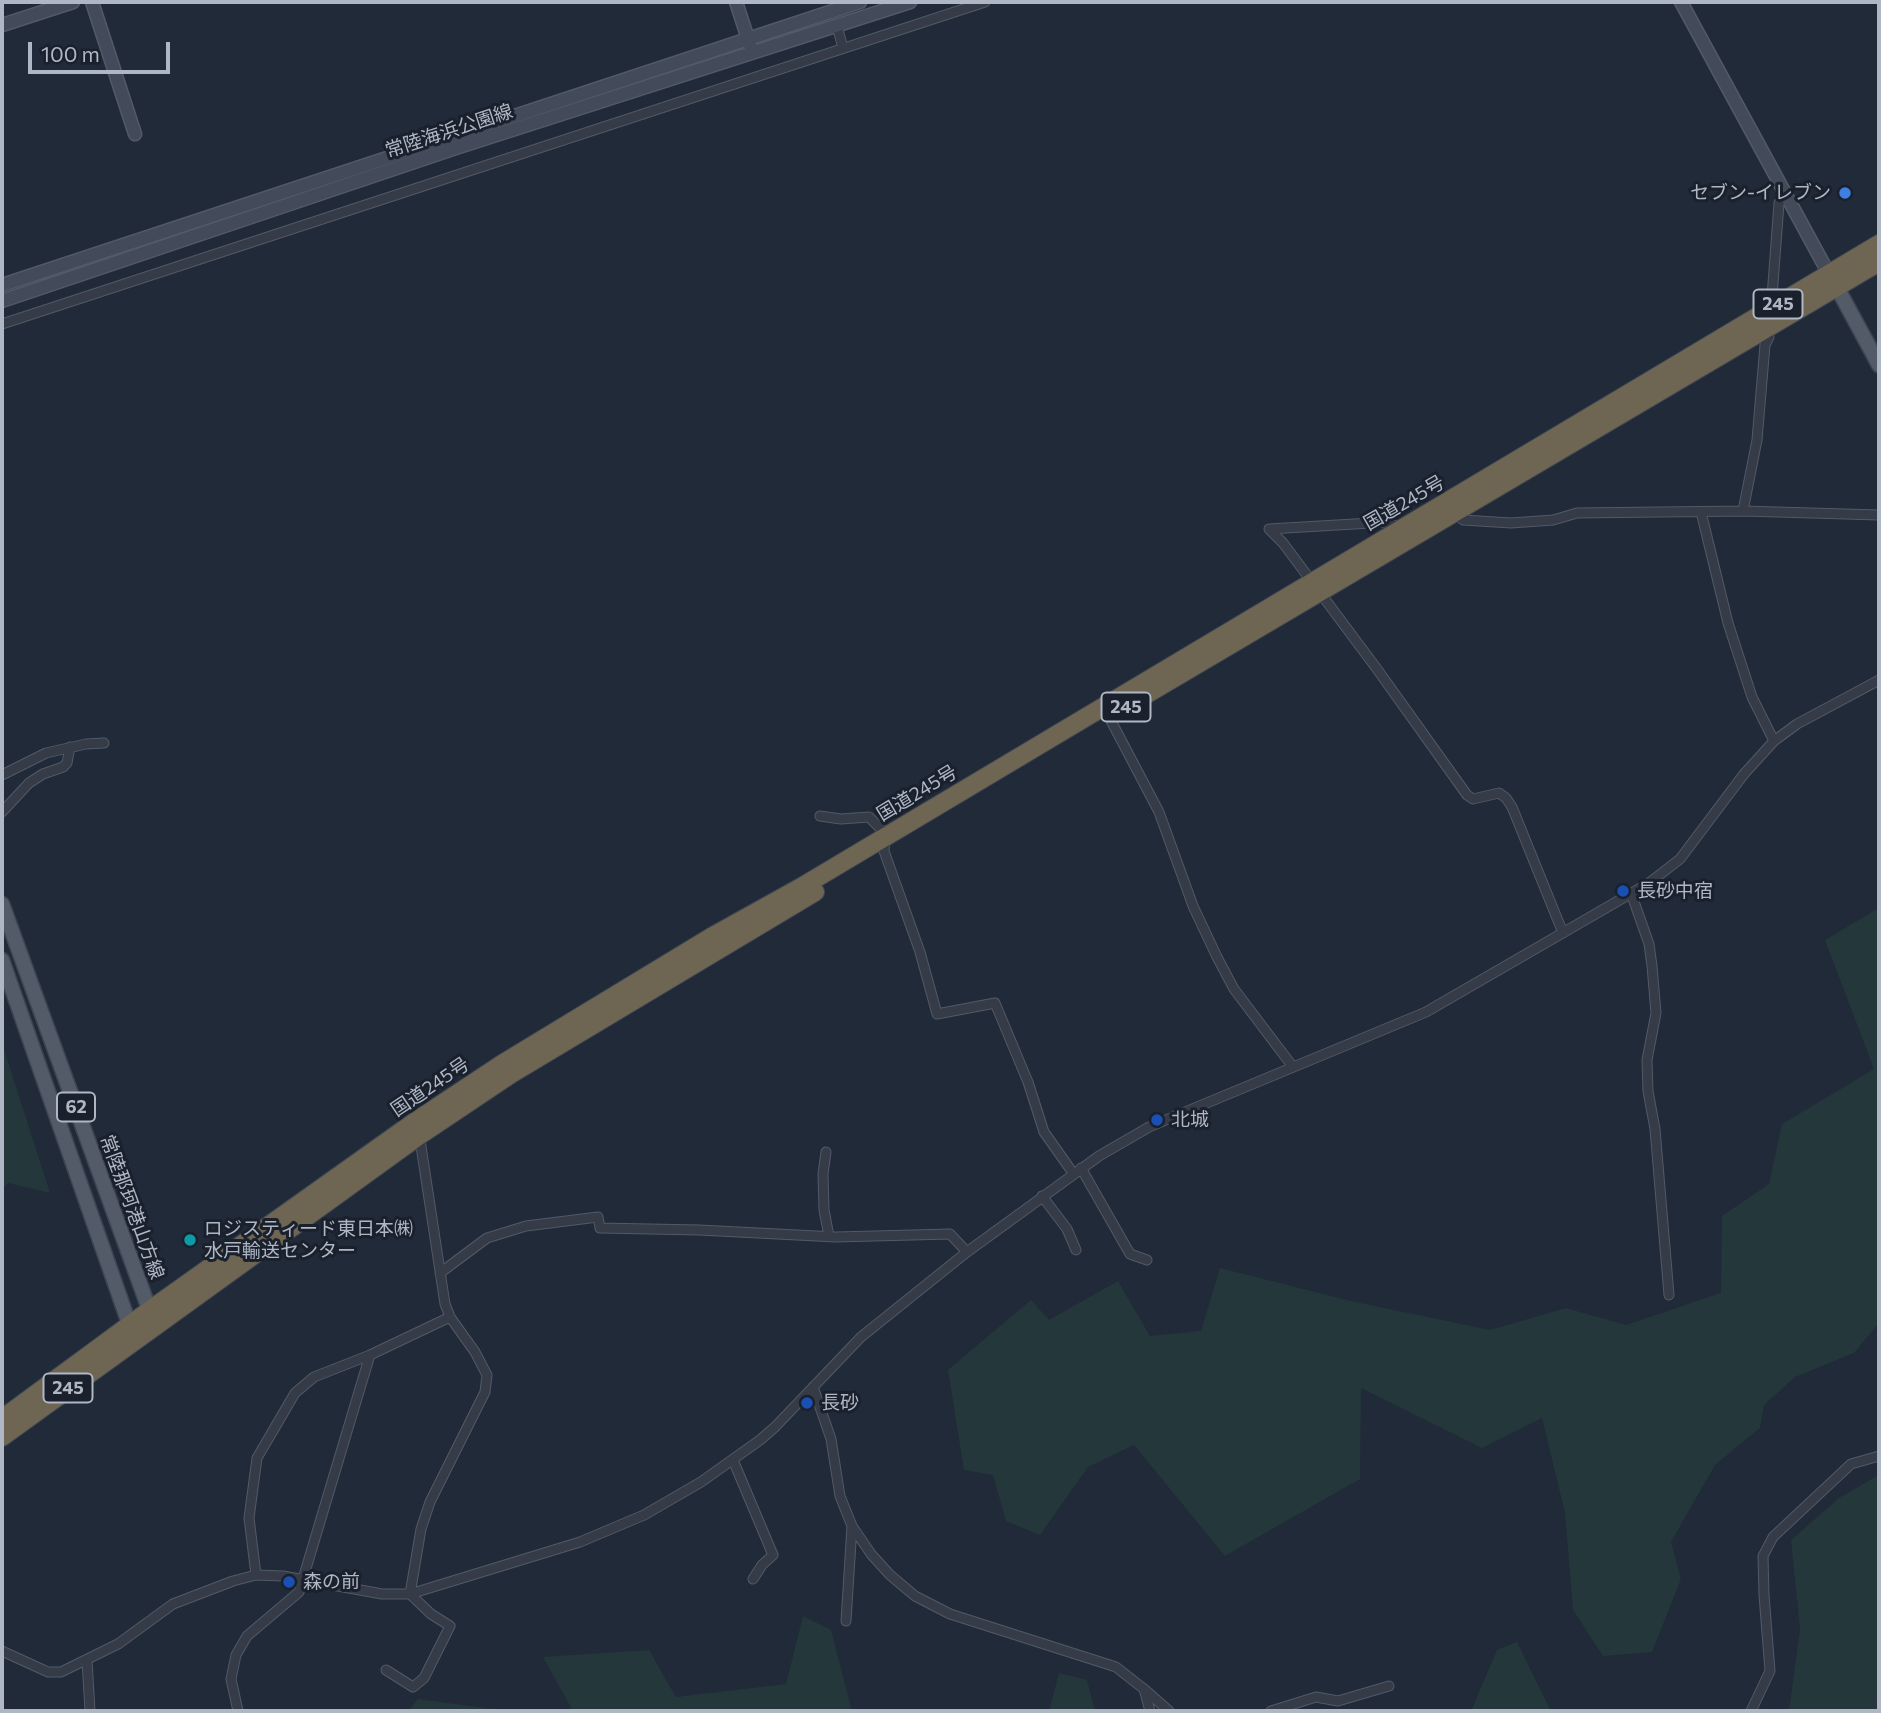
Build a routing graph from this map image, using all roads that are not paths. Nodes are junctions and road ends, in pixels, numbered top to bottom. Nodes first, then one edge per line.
1 (73, 2) edge
2 (92, 2) edge
3 (736, 2) edge
4 (860, 2) edge
5 (910, 2) edge
6 (985, 2) edge
7 (1681, 2) edge
8 (2, 25) edge
9 (837, 26) junction
10 (747, 38) junction
11 (844, 47) junction
12 (752, 54) junction
13 (135, 134) dead end
14 (1787, 194) junction
15 (1879, 244) edge
16 (1879, 262) edge
17 (1833, 280) junction
18 (2, 285) edge
19 (1772, 297) dead end
20 (2, 301) edge
21 (2, 324) edge
22 (1769, 337) dead end
23 (1879, 365) edge
24 (1743, 511) junction
25 (1701, 512) junction
26 (1457, 513) junction
27 (1879, 515) edge
28 (1399, 529) junction
29 (1315, 587) junction
30 (1879, 680) edge
31 (1109, 717) junction
32 (1774, 741) junction
33 (104, 743) dead end
34 (70, 747) junction
35 (2, 775) edge
36 (2, 812) edge
37 (820, 816) dead end
38 (885, 844) junction
39 (1631, 893) junction
40 (2, 904) edge
41 (1563, 933) junction
42 (2, 960) edge
43 (1293, 1067) junction
44 (417, 1129) junction
45 (826, 1152) dead end
46 (1077, 1171) junction
47 (1042, 1196) junction
48 (829, 1236) junction
49 (1076, 1251) dead end
50 (967, 1252) junction
51 (1147, 1260) dead end
52 (440, 1273) junction
53 (1670, 1295) dead end
54 (152, 1317) junction
55 (450, 1317) junction
56 (132, 1332) junction
57 (370, 1355) junction
58 (813, 1387) junction
59 (2, 1419) edge
60 (2, 1437) edge
61 (1879, 1456) edge
62 (733, 1460) junction
63 (852, 1525) junction
64 (256, 1575) junction
65 (753, 1579) dead end
66 (302, 1580) junction
67 (410, 1594) junction
68 (846, 1621) dead end
69 (2, 1651) edge
70 (87, 1660) junction
71 (386, 1670) dead end
72 (1388, 1686) dead end
73 (1144, 1689) junction
74 (90, 1711) edge
75 (238, 1711) edge
76 (1150, 1711) edge
77 (1169, 1711) edge
78 (1271, 1711) edge
79 (1751, 1711) edge

1 - 8 main road
2 - 13 main road
3 - 10 main road
4 - 10 main road, 常陸海浜公園線
5 - 9 main road, 常陸海浜公園線
6 - 11 street
7 - 14 main road
9 - 11 street
9 - 12 main road, 常陸海浜公園線
10 - 12 main road
10 - 18 main road, 常陸海浜公園線
11 - 21 street
12 - 20 main road, 常陸海浜公園線
14 - 17 main road
14 - 19 street
15 - 17 highway, 国道245号 / 245
16 - 17 highway, 国道245号 / 245
17 - 23 main road
17 - 26 highway, 国道245号 / 245
17 - 28 highway, 国道245号 / 245
22 - 24 street
24 - 25 street
24 - 27 street
25 - 26 street
25 - 32 street
26 - 29 highway, 国道245号 / 245
28 - 29 highway, 国道245号 / 245
28 - 29 street
29 - 31 highway, 国道245号 / 245
29 - 38 highway, 国道245号 / 245
29 - 41 street
30 - 32 street
31 - 38 highway, 国道245号 / 245
31 - 43 street
32 - 39 street
33 - 34 street
34 - 35 street
34 - 36 street
37 - 38 street
38 - 44 highway, 国道245号 / 245
38 - 46 street
39 - 41 street
39 - 53 street
40 - 54 main road, 常陸那珂港山方線 / 62
41 - 43 street
42 - 56 main road, 62
43 - 46 street
44 - 52 street
44 - 54 highway, 国道245号 / 245
45 - 48 street
46 - 47 street
46 - 51 street
47 - 49 street
47 - 50 street
48 - 50 street
48 - 52 street
50 - 58 street
52 - 55 street
54 - 56 highway, 国道245号 / 245
55 - 57 street
55 - 67 street
56 - 59 highway, 国道245号 / 245
56 - 60 highway, 国道245号 / 245
57 - 64 street
57 - 66 street
58 - 62 street
58 - 63 street
61 - 79 street
62 - 65 street
62 - 67 street
63 - 68 street
63 - 73 street
64 - 66 street
64 - 70 street
66 - 67 street
66 - 75 street
67 - 71 street
69 - 70 street
70 - 74 street
72 - 78 street
73 - 76 street
73 - 77 street

